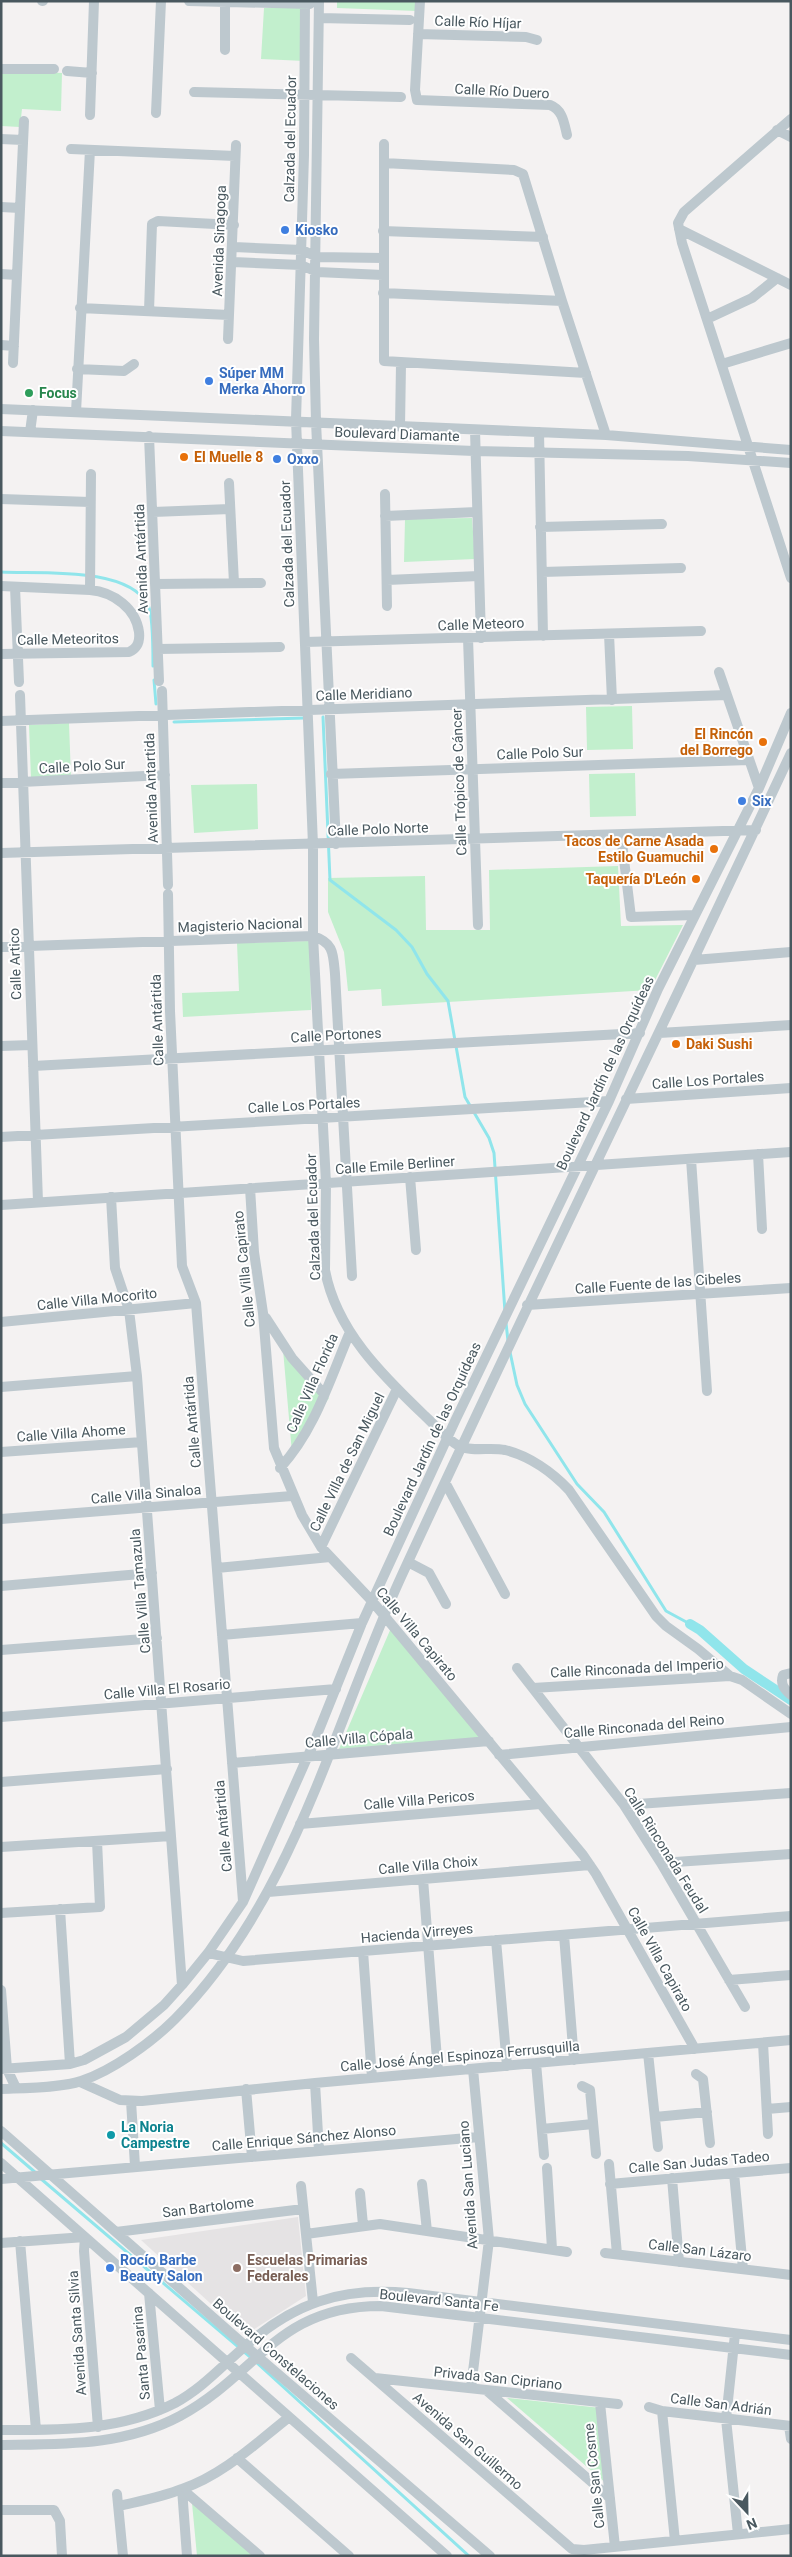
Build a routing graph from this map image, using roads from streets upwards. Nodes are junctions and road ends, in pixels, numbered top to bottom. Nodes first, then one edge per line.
1 (94, 1) edge
2 (161, 1) edge
3 (189, 1) edge
4 (420, 1) edge
5 (225, 2) edge
6 (305, 3) edge
7 (319, 3) edge
8 (319, 18) junction
9 (410, 20) dead end
10 (418, 34) junction
11 (537, 40) dead end
12 (224, 50) dead end
13 (1, 69) edge
14 (54, 69) dead end
15 (67, 72) dead end
16 (92, 73) junction
17 (194, 92) dead end
18 (319, 93) junction
19 (305, 95) junction
20 (401, 97) dead end
21 (156, 113) dead end
22 (90, 115) dead end
23 (791, 119) edge
24 (24, 121) dead end
25 (777, 130) junction
26 (567, 135) dead end
27 (791, 136) edge
28 (1, 139) edge
29 (23, 140) junction
30 (236, 144) dead end
31 (384, 144) dead end
32 (70, 149) dead end
33 (90, 150) junction
34 (304, 155) junction
35 (236, 156) junction
36 (318, 156) junction
37 (384, 162) junction
38 (1, 207) edge
39 (20, 208) junction
40 (234, 225) junction
41 (679, 229) junction
42 (383, 231) junction
43 (543, 237) junction
44 (234, 247) junction
45 (302, 250) junction
46 (317, 257) junction
47 (383, 258) junction
48 (233, 262) junction
49 (300, 265) junction
50 (317, 272) junction
51 (1, 274) edge
52 (16, 275) junction
53 (383, 275) junction
54 (778, 278) junction
55 (791, 284) edge
56 (383, 293) junction
57 (562, 301) junction
58 (80, 308) junction
59 (148, 311) junction
60 (229, 315) junction
61 (707, 319) junction
62 (298, 338) junction
63 (228, 339) dead end
64 (314, 339) junction
65 (791, 343) edge
66 (1, 345) edge
67 (14, 346) junction
68 (13, 363) dead end
69 (134, 364) dead end
70 (401, 364) junction
71 (722, 364) junction
72 (77, 369) junction
73 (586, 373) junction
74 (1, 409) edge
75 (33, 410) junction
76 (76, 412) junction
77 (296, 420) junction
78 (316, 422) junction
79 (400, 427) junction
80 (476, 430) junction
81 (1, 431) edge
82 (30, 432) junction
83 (539, 432) junction
84 (606, 435) junction
85 (149, 436) junction
86 (297, 444) junction
87 (317, 445) junction
88 (749, 447) junction
89 (791, 450) edge
90 (474, 451) junction
91 (538, 453) junction
92 (753, 461) junction
93 (791, 464) edge
94 (91, 474) dead end
95 (229, 483) dead end
96 (385, 494) dead end
97 (1, 499) edge
98 (90, 502) junction
99 (230, 509) junction
100 (153, 512) junction
101 (477, 512) junction
102 (385, 516) junction
103 (662, 524) dead end
104 (540, 527) junction
105 (681, 568) dead end
106 (542, 572) junction
107 (479, 576) junction
108 (791, 578) edge
109 (387, 580) junction
110 (234, 583) junction
111 (261, 583) dead end
112 (155, 584) junction
113 (1, 586) edge
114 (15, 587) junction
115 (90, 587) junction
116 (388, 606) dead end
117 (701, 631) dead end
118 (609, 634) junction
119 (543, 636) junction
120 (468, 638) junction
121 (481, 638) junction
122 (305, 642) junction
123 (326, 642) junction
124 (280, 647) dead end
125 (158, 650) junction
126 (1, 654) edge
127 (18, 654) junction
128 (718, 672) dead end
129 (19, 682) dead end
130 (161, 686) joint
131 (20, 695) dead end
132 (727, 695) junction
133 (612, 700) junction
134 (470, 704) junction
135 (329, 709) junction
136 (307, 710) junction
137 (791, 712) edge
138 (163, 715) junction
139 (1, 721) edge
140 (20, 721) junction
141 (791, 752) edge
142 (749, 760) junction
143 (473, 769) junction
144 (331, 774) junction
145 (165, 776) junction
146 (1, 783) edge
147 (23, 783) junction
148 (759, 788) junction
149 (756, 830) junction
150 (736, 831) junction
151 (621, 835) junction
152 (475, 840) junction
153 (336, 844) junction
154 (312, 845) junction
155 (167, 848) junction
156 (25, 852) junction
157 (1, 853) edge
158 (694, 916) junction
159 (478, 926) dead end
160 (313, 936) junction
161 (169, 942) junction
162 (29, 946) junction
163 (1, 947) edge
164 (791, 952) edge
165 (694, 960) junction
166 (791, 1025) edge
167 (640, 1033) junction
168 (659, 1033) junction
169 (32, 1045) junction
170 (1, 1046) edge
171 (339, 1048) junction
172 (318, 1050) junction
173 (172, 1057) junction
174 (33, 1066) junction
175 (791, 1088) edge
176 (626, 1099) junction
177 (609, 1101) junction
178 (343, 1117) junction
179 (322, 1118) junction
180 (176, 1127) junction
181 (35, 1135) junction
182 (1, 1137) edge
183 (791, 1152) edge
184 (758, 1154) junction
185 (691, 1159) junction
186 (595, 1165) junction
187 (578, 1167) junction
188 (410, 1177) junction
189 (346, 1182) junction
190 (326, 1183) junction
191 (250, 1188) junction
192 (179, 1193) junction
193 (111, 1197) junction
194 (38, 1202) junction
195 (1, 1205) edge
196 (762, 1229) dead end
197 (416, 1250) dead end
198 (352, 1276) dead end
199 (791, 1288) edge
200 (701, 1294) junction
201 (196, 1303) junction
202 (527, 1305) junction
203 (129, 1310) junction
204 (264, 1313) junction
205 (1, 1322) edge
206 (350, 1332) junction
207 (137, 1376) junction
208 (1, 1387) edge
209 (397, 1389) junction
210 (707, 1391) dead end
211 (324, 1394) junction
212 (447, 1437) junction
213 (142, 1442) junction
214 (460, 1446) junction
215 (1, 1452) edge
216 (280, 1468) junction
217 (445, 1482) junction
218 (292, 1496) junction
219 (213, 1502) junction
220 (147, 1507) junction
221 (1, 1519) edge
222 (321, 1547) junction
223 (330, 1557) junction
224 (408, 1562) junction
225 (217, 1568) junction
226 (152, 1574) junction
227 (1, 1586) edge
228 (505, 1594) dead end
229 (372, 1601) junction
230 (446, 1604) dead end
231 (384, 1616) junction
232 (362, 1623) junction
233 (222, 1635) junction
234 (157, 1638) junction
235 (1, 1650) edge
236 (517, 1668) dead end
237 (791, 1673) edge
238 (730, 1676) junction
239 (533, 1688) junction
240 (336, 1689) junction
241 (787, 1692) edge
242 (227, 1697) junction
243 (163, 1702) junction
244 (791, 1714) edge
245 (1, 1717) edge
246 (791, 1727) edge
247 (489, 1741) junction
248 (578, 1746) junction
249 (499, 1754) junction
250 (328, 1755) junction
251 (306, 1756) junction
252 (232, 1763) junction
253 (167, 1769) junction
254 (1, 1782) edge
255 (791, 1794) edge
256 (540, 1804) junction
257 (624, 1805) junction
258 (300, 1824) junction
259 (171, 1836) junction
260 (97, 1840) junction
261 (1, 1847) edge
262 (791, 1854) edge
263 (661, 1862) junction
264 (590, 1865) junction
265 (424, 1879) junction
266 (268, 1892) junction
267 (243, 1902) junction
268 (60, 1910) junction
269 (1, 1913) edge
270 (791, 1916) edge
271 (697, 1925) junction
272 (628, 1930) junction
273 (564, 1935) junction
274 (496, 1940) junction
275 (429, 1946) junction
276 (362, 1951) junction
277 (208, 1953) junction
278 (225, 1958) junction
279 (791, 1975) edge
280 (729, 1980) junction
281 (182, 1985) junction
282 (1, 1990) edge
283 (745, 2007) dead end
284 (791, 2040) edge
285 (763, 2043) junction
286 (695, 2048) junction
287 (648, 2053) junction
288 (574, 2060) junction
289 (536, 2063) junction
290 (70, 2064) junction
291 (507, 2066) junction
292 (4, 2069) edge
293 (472, 2069) junction
294 (438, 2072) junction
295 (696, 2074) dead end
296 (372, 2078) junction
297 (80, 2082) junction
298 (315, 2083) junction
299 (582, 2086) dead end
300 (16, 2088) junction
301 (1, 2089) edge
302 (246, 2090) junction
303 (131, 2101) junction
304 (791, 2107) edge
305 (767, 2109) junction
306 (707, 2112) junction
307 (655, 2117) junction
308 (593, 2124) junction
309 (542, 2129) junction
310 (1, 2131) edge
311 (768, 2134) dead end
312 (479, 2137) junction
313 (710, 2143) dead end
314 (658, 2148) dead end
315 (318, 2151) junction
316 (596, 2154) dead end
317 (544, 2155) dead end
318 (252, 2157) junction
319 (1, 2163) edge
320 (609, 2164) dead end
321 (135, 2166) junction
322 (547, 2168) dead end
323 (791, 2168) edge
324 (734, 2173) junction
325 (46, 2175) junction
326 (18, 2178) junction
327 (672, 2178) junction
328 (1, 2179) edge
329 (422, 2184) dead end
330 (610, 2184) junction
331 (301, 2186) dead end
332 (360, 2193) dead end
333 (303, 2209) junction
334 (363, 2226) junction
335 (427, 2231) junction
336 (116, 2232) junction
337 (306, 2234) junction
338 (86, 2237) junction
339 (489, 2240) junction
340 (20, 2241) junction
341 (1, 2243) edge
342 (552, 2250) junction
343 (567, 2252) dead end
344 (605, 2253) dead end
345 (617, 2254) junction
346 (679, 2262) junction
347 (743, 2269) junction
348 (791, 2275) edge
349 (149, 2293) junction
350 (313, 2302) junction
351 (481, 2302) junction
352 (480, 2318) junction
353 (735, 2334) junction
354 (791, 2340) edge
355 (244, 2348) junction
356 (733, 2348) junction
357 (791, 2355) edge
358 (255, 2358) junction
359 (351, 2358) dead end
360 (231, 2360) junction
361 (243, 2370) junction
362 (375, 2378) junction
363 (470, 2388) junction
364 (486, 2390) junction
365 (600, 2402) junction
366 (618, 2404) dead end
367 (649, 2407) dead end
368 (160, 2410) junction
369 (662, 2411) junction
370 (288, 2418) junction
371 (726, 2419) junction
372 (790, 2426) edge
373 (98, 2427) junction
374 (1, 2430) edge
375 (36, 2430) junction
376 (791, 2439) edge
377 (1, 2445) edge
378 (238, 2458) junction
379 (182, 2490) junction
380 (117, 2494) dead end
381 (610, 2498) junction
382 (119, 2506) junction
383 (1, 2510) edge
384 (791, 2529) edge
385 (738, 2534) junction
386 (675, 2541) junction
387 (615, 2547) junction
388 (62, 2556) edge
389 (123, 2556) edge
390 (187, 2556) edge
391 (260, 2556) edge
392 (349, 2556) edge
393 (447, 2556) edge
394 (490, 2556) edge

1 - 16 street
2 - 21 street
3 - 5 street
4 - 10 street
5 - 6 street
5 - 12 street
6 - 7 street
6 - 19 street, Calzada del Ecuador
7 - 8 street, Calzada del Ecuador
8 - 9 street
8 - 18 street, Calzada del Ecuador
10 - 11 street, Calle Río Híjar
10 - 26 street, Calle Río Duero
13 - 14 street
15 - 16 street
16 - 22 street
17 - 19 street
18 - 19 street
18 - 20 street
18 - 36 street, Calzada del Ecuador
19 - 34 street, Calzada del Ecuador
23 - 25 street
24 - 29 street
25 - 27 street
25 - 41 street
28 - 29 street
29 - 39 street
30 - 35 street, Avenida Sinagoga
31 - 37 street
32 - 33 street
33 - 35 street
33 - 58 street
34 - 36 street
34 - 45 street, Calzada del Ecuador
35 - 40 street, Avenida Sinagoga
36 - 46 street, Calzada del Ecuador
37 - 42 street
37 - 43 street
38 - 39 street
39 - 52 street
40 - 44 street, Avenida Sinagoga
40 - 59 street
41 - 54 street
41 - 61 street
42 - 43 street
42 - 47 street
43 - 57 street
44 - 45 street
44 - 48 street, Avenida Sinagoga
45 - 46 street
45 - 49 street, Calzada del Ecuador
46 - 47 street
46 - 50 street, Calzada del Ecuador
47 - 53 street
48 - 49 street
48 - 60 street, Avenida Sinagoga
49 - 50 street
49 - 62 street, Calzada del Ecuador
50 - 53 street
50 - 64 street, Calzada del Ecuador
51 - 52 street
52 - 67 street
53 - 56 street
54 - 55 street
54 - 61 street
56 - 57 street
56 - 70 street
57 - 73 street
58 - 59 street
58 - 72 street
59 - 60 street
60 - 63 street, Avenida Sinagoga
61 - 71 street
62 - 64 street
62 - 77 street, Calzada del Ecuador
64 - 78 street, Calzada del Ecuador
65 - 71 street
66 - 67 street
67 - 68 street
69 - 72 street
70 - 73 street
70 - 79 street
71 - 88 street
72 - 76 street
73 - 84 street
74 - 75 street, Boulevard Diamante
75 - 76 street, Boulevard Diamante
75 - 82 street
76 - 77 street, Boulevard Diamante
77 - 78 street, Boulevard Diamante
77 - 86 street, Calzada del Ecuador
78 - 79 street, Boulevard Diamante
78 - 87 street, Calzada del Ecuador
79 - 80 street, Boulevard Diamante
80 - 83 street, Boulevard Diamante
80 - 90 street
81 - 82 street, Boulevard Diamante
82 - 85 street, Boulevard Diamante
83 - 84 street, Boulevard Diamante
83 - 91 street, Calle Meteoro
84 - 88 street, Boulevard Diamante
85 - 86 street, Boulevard Diamante
85 - 100 street, Avenida Antártida
86 - 87 street, Boulevard Diamante
86 - 122 street, Calzada del Ecuador
87 - 90 street, Boulevard Diamante
87 - 123 street, Calzada del Ecuador
88 - 89 street, Boulevard Diamante
88 - 92 street
90 - 91 street, Boulevard Diamante
90 - 101 street
91 - 92 street, Boulevard Diamante
91 - 104 street, Calle Meteoro
92 - 93 street, Boulevard Diamante
92 - 108 street
94 - 98 street
95 - 99 street
96 - 102 street
97 - 98 street
98 - 115 street
99 - 100 street
99 - 110 street
100 - 112 street, Avenida Antártida
101 - 102 street
101 - 107 street
102 - 109 street
103 - 104 street
104 - 106 street, Calle Meteoro
105 - 106 street
106 - 119 street, Calle Meteoro
107 - 109 street
107 - 121 street
109 - 116 street
110 - 111 street
110 - 112 street
112 - 125 street, Avenida Antártida
113 - 114 street
114 - 115 street
114 - 127 street
115 - 127 street, Calle Meteoritos
117 - 118 street
118 - 119 street
118 - 133 street
119 - 121 street, Calle Meteoro
120 - 121 street, Calle Meteoro
120 - 123 street, Calle Meteoro
120 - 134 street, Calle Trópico de Cáncer
122 - 123 street, Calle Meteoro
122 - 136 street, Calzada del Ecuador
123 - 135 street, Calzada del Ecuador
124 - 125 street
125 - 130 street, Avenida Antártida
126 - 127 street, Calle Meteoritos
127 - 129 street
128 - 132 street
130 - 138 street, Avenida Antartida
131 - 140 street, Calle Artico
132 - 133 street, Calle Meridiano
132 - 142 street
133 - 134 street, Calle Meridiano
134 - 135 street, Calle Meridiano
134 - 143 street, Calle Trópico de Cáncer
135 - 136 street, Calle Meridiano
135 - 144 street, Calzada del Ecuador
136 - 138 street, Calle Meridiano
136 - 154 street, Calzada del Ecuador
137 - 148 street, Boulevard Jardín de las Orquídeas
138 - 140 street, Calle Meridiano
138 - 145 street, Avenida Antartida
139 - 140 street, Calle Meridiano
140 - 147 street, Calle Artico
141 - 149 street, Boulevard Jardín de las Orquídeas
142 - 143 street, Calle Polo Sur
142 - 148 street
143 - 144 street, Calle Polo Sur
143 - 152 street, Calle Trópico de Cáncer
144 - 153 street, Calzada del Ecuador
145 - 147 street, Calle Polo Sur
145 - 155 street, Avenida Antartida
146 - 147 street, Calle Polo Sur
147 - 156 street, Calle Artico
148 - 150 street, Boulevard Jardín de las Orquídeas
149 - 150 street, Calle Polo Norte
149 - 165 street, Boulevard Jardín de las Orquídeas
150 - 151 street, Calle Polo Norte
150 - 158 street, Boulevard Jardín de las Orquídeas
151 - 152 street, Calle Polo Norte
151 - 158 street
152 - 153 street, Calle Polo Norte
152 - 159 street, Calle Trópico de Cáncer
153 - 154 street, Calle Polo Norte
154 - 155 street, Calle Polo Norte
154 - 160 street, Calzada del Ecuador
155 - 156 street, Calle Polo Norte
155 - 161 street, Avenida Antartida
156 - 157 street, Calle Polo Norte
156 - 162 street, Calle Artico
158 - 167 street, Boulevard Jardín de las Orquídeas
160 - 161 street, Magisterio Nacional
160 - 171 street
160 - 172 street, Calzada del Ecuador
161 - 162 street, Magisterio Nacional
161 - 173 street, Calle Antártida
162 - 163 street, Magisterio Nacional
162 - 169 street, Calle Artico
164 - 165 street
165 - 168 street, Boulevard Jardín de las Orquídeas
166 - 168 street
167 - 171 street, Calle Portones
167 - 177 street, Boulevard Jardín de las Orquídeas
168 - 176 street, Boulevard Jardín de las Orquídeas
169 - 170 street
169 - 174 street, Calle Artico
171 - 172 street, Calle Portones
171 - 178 street
172 - 173 street, Calle Portones
172 - 179 street, Calzada del Ecuador
173 - 174 street, Calle Portones
173 - 180 street, Calle Antártida
174 - 181 street, Calle Artico
175 - 176 street, Calle Los Portales
176 - 186 street, Boulevard Jardín de las Orquídeas
177 - 178 street, Calle Los Portales
177 - 187 street, Boulevard Jardín de las Orquídeas
178 - 179 street, Calle Los Portales
178 - 189 street
179 - 180 street, Calle Los Portales
179 - 190 street, Calzada del Ecuador
180 - 181 street, Calle Los Portales
180 - 192 street, Calle Antártida
181 - 182 street, Calle Los Portales
181 - 194 street, Calle Artico
183 - 184 street, Calle Emile Berliner
184 - 185 street, Calle Emile Berliner
184 - 196 street
185 - 186 street, Calle Emile Berliner
185 - 200 street
186 - 187 street, Calle Emile Berliner
186 - 202 street, Boulevard Jardín de las Orquídeas
187 - 188 street, Calle Emile Berliner
187 - 212 street, Boulevard Jardín de las Orquídeas
188 - 189 street, Calle Emile Berliner
188 - 197 street
189 - 190 street, Calle Emile Berliner
189 - 198 street
190 - 191 street, Calle Emile Berliner
190 - 206 street, Calzada del Ecuador
191 - 192 street, Calle Emile Berliner
191 - 204 street, Calle Villa Capirato
192 - 193 street, Calle Emile Berliner
192 - 201 street, Calle Antártida
193 - 194 street, Calle Emile Berliner
193 - 203 street, Calle Villa Tamazula
194 - 195 street, Calle Emile Berliner
199 - 200 street, Calle Fuente de las Cibeles
200 - 202 street, Calle Fuente de las Cibeles
200 - 210 street
201 - 203 street, Calle Villa Mocorito
201 - 219 street, Calle Antártida
202 - 214 street, Boulevard Jardín de las Orquídeas
203 - 205 street, Calle Villa Mocorito
203 - 207 street, Calle Villa Tamazula
204 - 211 street
204 - 216 street, Calle Villa Capirato
206 - 209 street, Calzada del Ecuador
206 - 211 street, Calle Villa Florida
207 - 208 street
207 - 213 street, Calle Villa Tamazula
209 - 212 street, Calzada del Ecuador
209 - 222 street, Calle Villa de San Miguel
211 - 216 street, Calle Villa Florida
212 - 214 street, Calzada del Ecuador
212 - 229 street, Boulevard Jardín de las Orquídeas
213 - 215 street, Calle Villa Ahome
213 - 220 street, Calle Villa Tamazula
214 - 217 street, Boulevard Jardín de las Orquídeas
214 - 238 street
216 - 218 street, Calle Villa Capirato
217 - 224 street, Boulevard Jardín de las Orquídeas
217 - 228 street
218 - 219 street, Calle Villa Sinaloa
218 - 222 street, Calle Villa Capirato
219 - 220 street, Calle Villa Sinaloa
219 - 225 street, Calle Antártida
220 - 221 street, Calle Villa Sinaloa
220 - 226 street, Calle Villa Tamazula
222 - 223 street, Calle Villa Capirato
223 - 225 street
223 - 229 street, Calle Villa Capirato
224 - 230 street
224 - 231 street, Boulevard Jardín de las Orquídeas
225 - 233 street, Calle Antártida
226 - 227 street
226 - 234 street, Calle Villa Tamazula
229 - 231 street, Calle Villa Capirato
229 - 232 street, Boulevard Jardín de las Orquídeas
231 - 247 street, Calle Villa Capirato
231 - 250 street, Boulevard Jardín de las Orquídeas
232 - 233 street
232 - 240 street, Boulevard Jardín de las Orquídeas
233 - 242 street, Calle Antártida
234 - 235 street
234 - 243 street, Calle Villa Tamazula
236 - 239 street, Calle Rinconada Feudal
237 - 241 street
238 - 239 street, Calle Rinconada del Imperio
238 - 244 street, Calle Rinconada del Imperio
239 - 248 street, Calle Rinconada Feudal
240 - 242 street, Calle Villa El Rosario
240 - 251 street, Boulevard Jardín de las Orquídeas
242 - 243 street, Calle Villa El Rosario
242 - 252 street, Calle Antártida
243 - 245 street, Calle Villa El Rosario
243 - 253 street, Calle Villa Tamazula
246 - 248 street, Calle Rinconada del Reino
247 - 249 street, Calle Villa Capirato
247 - 250 street, Calle Villa Cópala
248 - 249 street, Calle Rinconada del Reino
248 - 257 street, Calle Rinconada Feudal
249 - 256 street, Calle Villa Capirato
250 - 251 street, Calle Villa Cópala
250 - 258 street, Boulevard Jardín de las Orquídeas
251 - 252 street, Calle Villa Cópala
251 - 267 street, Boulevard Jardín de las Orquídeas
252 - 267 street, Calle Antártida
253 - 254 street
253 - 259 street, Calle Villa Tamazula
255 - 257 street
256 - 258 street, Calle Villa Pericos
256 - 264 street, Calle Villa Capirato
257 - 263 street, Calle Rinconada Feudal
258 - 266 street, Boulevard Jardín de las Orquídeas
259 - 260 street
259 - 281 street, Calle Villa Tamazula
260 - 261 street
260 - 268 street
262 - 263 street
263 - 271 street, Calle Rinconada Feudal
264 - 265 street, Calle Villa Choix
264 - 272 street, Calle Villa Capirato
265 - 266 street, Calle Villa Choix
265 - 275 street
266 - 278 street, Boulevard Jardín de las Orquídeas
267 - 277 street, Boulevard Jardín de las Orquídeas
268 - 269 street
268 - 290 street
270 - 271 street, Hacienda Virreyes
271 - 272 street, Hacienda Virreyes
271 - 280 street, Calle Rinconada Feudal
272 - 273 street, Hacienda Virreyes
272 - 286 street, Calle Villa Capirato
273 - 274 street, Hacienda Virreyes
273 - 288 street
274 - 275 street, Hacienda Virreyes
274 - 291 street
275 - 276 street, Hacienda Virreyes
275 - 294 street
276 - 278 street, Hacienda Virreyes
276 - 296 street
277 - 278 street, Hacienda Virreyes
277 - 281 street, Boulevard Jardín de las Orquídeas
278 - 297 street, Boulevard Jardín de las Orquídeas
279 - 280 street
280 - 283 street, Calle Rinconada Feudal
281 - 290 street, Boulevard Jardín de las Orquídeas
282 - 292 street
284 - 285 street, Calle José Ángel Espinoza Ferrusquilla
285 - 286 street, Calle José Ángel Espinoza Ferrusquilla
285 - 305 street
286 - 287 street, Calle José Ángel Espinoza Ferrusquilla
287 - 288 street, Calle José Ángel Espinoza Ferrusquilla
287 - 307 street
288 - 289 street, Calle José Ángel Espinoza Ferrusquilla
289 - 291 street, Calle José Ángel Espinoza Ferrusquilla
289 - 309 street
290 - 292 street, Boulevard Jardín de las Orquídeas
291 - 293 street, Calle José Ángel Espinoza Ferrusquilla
292 - 300 street
293 - 294 street, Calle José Ángel Espinoza Ferrusquilla
293 - 312 street, Avenida San Luciano
294 - 296 street, Calle José Ángel Espinoza Ferrusquilla
295 - 306 street
296 - 298 street, Calle José Ángel Espinoza Ferrusquilla
297 - 300 street, Boulevard Jardín de las Orquídeas
297 - 303 street, Calle José Ángel Espinoza Ferrusquilla
298 - 302 street, Calle José Ángel Espinoza Ferrusquilla
298 - 315 street
299 - 308 street
300 - 301 street, Boulevard Jardín de las Orquídeas
302 - 303 street, Calle José Ángel Espinoza Ferrusquilla
302 - 318 street
303 - 321 street
304 - 305 street
305 - 311 street
306 - 307 street
306 - 313 street
307 - 314 street
308 - 309 street
308 - 316 street
309 - 317 street
310 - 325 street, Boulevard Constelaciones
312 - 315 street, Calle Enrique Sánchez Alonso
312 - 339 street, Avenida San Luciano
315 - 318 street, Calle Enrique Sánchez Alonso
318 - 321 street, Calle Enrique Sánchez Alonso
319 - 326 street
320 - 330 street
321 - 325 street, Calle Enrique Sánchez Alonso
322 - 342 street
323 - 324 street, Calle San Judas Tadeo
324 - 327 street, Calle San Judas Tadeo
324 - 347 street
325 - 326 street, Calle Enrique Sánchez Alonso
325 - 336 street, Boulevard Constelaciones
326 - 328 street
326 - 338 street
327 - 330 street, Calle San Judas Tadeo
327 - 346 street
329 - 335 street
330 - 345 street
331 - 333 street
332 - 334 street
333 - 336 street, San Bartolome
333 - 337 street
334 - 335 street
334 - 337 street
335 - 339 street
336 - 355 street, Boulevard Constelaciones
337 - 350 street
338 - 340 street
338 - 349 street
338 - 373 street, Avenida Santa Silvia
339 - 342 street
339 - 351 street, Avenida San Luciano
340 - 341 street
340 - 375 street
342 - 343 street
344 - 345 street, Calle San Lázaro
345 - 346 street, Calle San Lázaro
346 - 347 street, Calle San Lázaro
347 - 348 street, Calle San Lázaro
349 - 360 street
349 - 368 street, Santa Pasarina
350 - 351 street, Boulevard Santa Fe
350 - 355 street, Boulevard Santa Fe
351 - 352 street, Avenida San Luciano
351 - 353 street, Boulevard Santa Fe
352 - 356 street, Boulevard Santa Fe
352 - 358 street, Boulevard Santa Fe
352 - 363 street, Avenida San Luciano
353 - 354 street, Boulevard Santa Fe
353 - 356 street
355 - 358 street, Boulevard Constelaciones
355 - 360 street, Boulevard Santa Fe
356 - 357 street, Boulevard Santa Fe
356 - 371 street
358 - 361 street, Boulevard Santa Fe
358 - 394 street, Boulevard Constelaciones
359 - 362 street, Avenida San Guillermo
360 - 361 street
360 - 368 street, Boulevard Santa Fe
361 - 370 street
361 - 377 street, Boulevard Santa Fe
362 - 363 street, Privada San Cipriano
362 - 387 street, Avenida San Guillermo
363 - 364 street, Privada San Cipriano
364 - 365 street, Privada San Cipriano
364 - 381 street
365 - 366 street, Privada San Cipriano
365 - 381 street, Calle San Cosme
367 - 369 street, Calle San Adrián
368 - 373 street, Boulevard Santa Fe
369 - 371 street, Calle San Adrián
369 - 386 street
370 - 378 street
370 - 393 street
371 - 372 street, Calle San Adrián
371 - 385 street
372 - 376 street
373 - 375 street, Boulevard Santa Fe
374 - 375 street, Boulevard Santa Fe
378 - 379 street
378 - 392 street
379 - 382 street
379 - 390 street
379 - 391 street
380 - 382 street
381 - 387 street, Calle San Cosme
382 - 389 street
383 - 388 street
384 - 385 street
385 - 386 street
386 - 387 street

